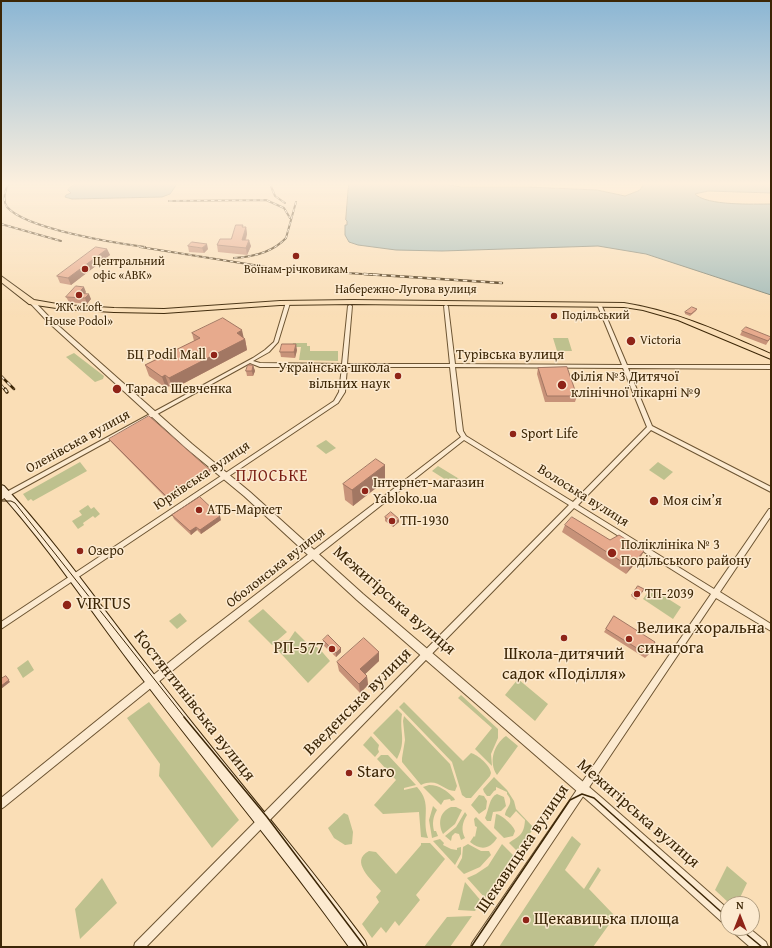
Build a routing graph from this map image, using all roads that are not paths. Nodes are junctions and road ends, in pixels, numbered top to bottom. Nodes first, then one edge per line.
1 (1, 278) edge
2 (1, 287) edge
3 (32, 302) junction
4 (287, 305) junction
5 (350, 306) junction
6 (446, 306) junction
7 (600, 306) junction
8 (38, 308) junction
9 (771, 357) edge
10 (771, 361) edge
11 (250, 362) junction
12 (345, 366) junction
13 (453, 366) junction
14 (625, 367) junction
15 (771, 367) edge
16 (154, 414) junction
17 (650, 427) junction
18 (464, 437) junction
19 (226, 476) junction
20 (771, 490) edge
21 (3, 494) edge
22 (573, 506) junction
23 (771, 511) edge
24 (314, 554) junction
25 (73, 577) junction
26 (715, 593) junction
27 (1, 626) edge
28 (771, 628) edge
29 (427, 655) junction
30 (152, 682) junction
31 (582, 789) junction
32 (1, 804) edge
33 (263, 821) junction
34 (720, 911) edge
35 (749, 936) edge
36 (139, 947) edge
37 (359, 947) edge
38 (476, 947) edge
39 (761, 947) edge

1 - 3 main road, Межигірська вулиця
2 - 8 main road, Межигірська вулиця
3 - 4 main road, Набережно-Лугова вулиця
3 - 8 street, Межигірська вулиця
4 - 5 main road, Набережно-Лугова вулиця
4 - 7 main road, Набережно-Лугова вулиця
4 - 8 main road, Набережно-Лугова вулиця
4 - 11 street, Оленівська вулиця
5 - 6 main road, Набережно-Лугова вулиця
5 - 12 street, Юрківська вулиця
6 - 7 main road, Набережно-Лугова вулиця
6 - 13 street
7 - 9 main road, Набережно-Лугова вулиця
7 - 10 main road, Набережно-Лугова вулиця
7 - 14 street
8 - 16 street, Межигірська вулиця
11 - 12 street, Турівська вулиця
11 - 16 street, Оленівська вулиця
12 - 13 street, Турівська вулиця
12 - 19 street, Юрківська вулиця
13 - 14 street, Турівська вулиця
13 - 18 street
14 - 15 street, Турівська вулиця
14 - 17 street
16 - 19 street, Межигірська вулиця
16 - 21 street, Оленівська вулиця
17 - 20 street
17 - 22 street, Введенська вулиця
18 - 22 street, Волоська вулиця
18 - 24 street, Оболонська вулиця
19 - 24 street, Межигірська вулиця
19 - 25 street, Юрківська вулиця
21 - 25 main road, Костянтинівська вулиця
22 - 26 street, Волоська вулиця
22 - 29 street, Введенська вулиця
23 - 26 street, Щекавицька вулиця
24 - 29 street, Межигірська вулиця
24 - 30 street, Оболонська вулиця
25 - 27 street, Юрківська вулиця
25 - 30 main road, Костянтинівська вулиця
26 - 28 street, Волоська вулиця
26 - 31 street, Щекавицька вулиця
29 - 31 street, Межигірська вулиця
29 - 33 street, Введенська вулиця
30 - 32 street, Оболонська вулиця
30 - 33 main road, Костянтинівська вулиця
31 - 34 street, Межигірська вулиця
31 - 38 street, Щекавицька вулиця
33 - 36 street, Введенська вулиця
33 - 37 main road, Костянтинівська вулиця
35 - 39 street

